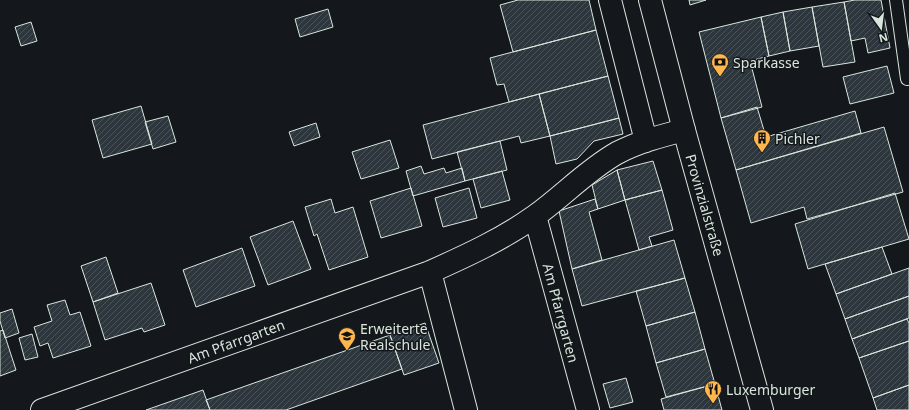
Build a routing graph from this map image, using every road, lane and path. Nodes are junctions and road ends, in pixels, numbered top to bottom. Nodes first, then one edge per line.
1 (610, 0) edge
2 (650, 0) edge
3 (896, 0) edge
4 (907, 79) dead end
5 (684, 130) junction
6 (646, 141) junction
7 (535, 216) junction
8 (430, 272) junction
9 (42, 410) edge
10 (466, 410) edge
11 (588, 410) edge
12 (762, 410) edge

1 - 6 street
2 - 5 street, Provinzialstraße
3 - 4 lane
5 - 6 street, Am Pfarrgarten
5 - 12 street, Provinzialstraße
6 - 7 street, Am Pfarrgarten
7 - 8 street, Am Pfarrgarten
7 - 11 street, Am Pfarrgarten
8 - 9 street, Am Pfarrgarten
8 - 10 street

